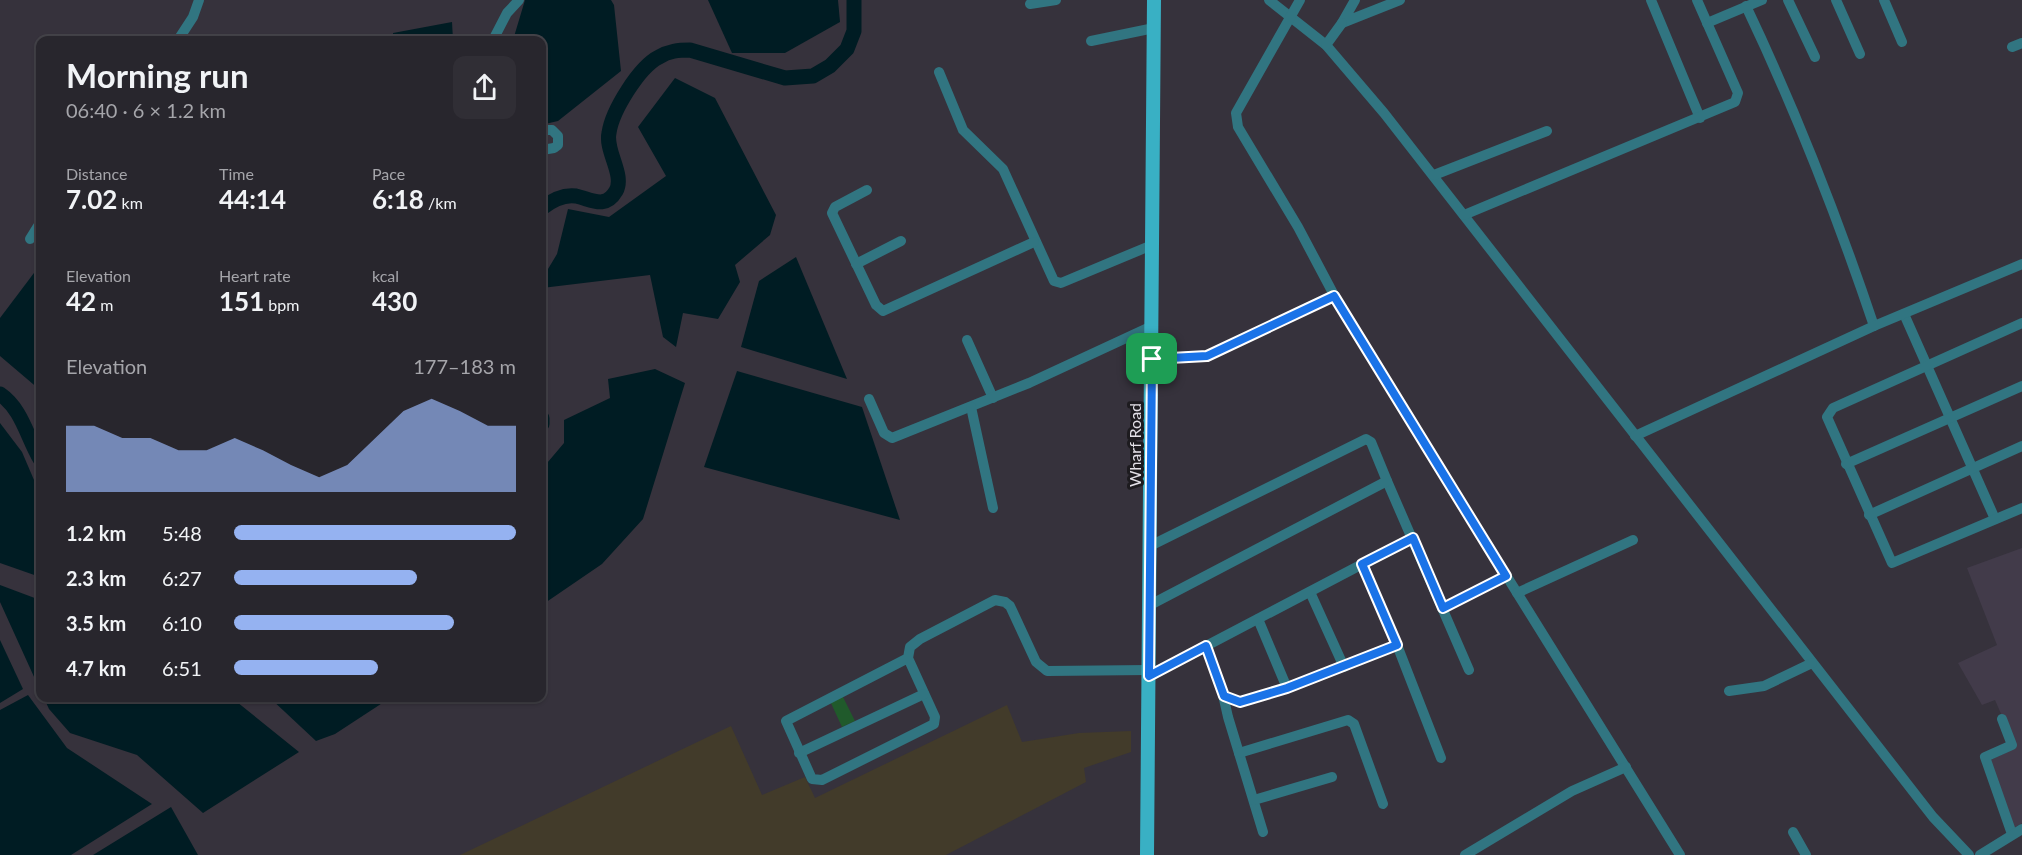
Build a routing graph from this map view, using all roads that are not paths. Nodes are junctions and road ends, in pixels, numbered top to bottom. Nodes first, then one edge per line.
1 (199, 0) edge
2 (519, 0) edge
3 (1056, 0) edge
4 (1155, 0) edge
5 (1269, 0) edge
6 (1300, 0) edge
7 (1355, 0) edge
8 (1400, 0) edge
9 (1652, 0) edge
10 (1697, 0) edge
11 (1762, 0) edge
12 (1788, 0) edge
13 (1836, 0) edge
14 (1884, 0) edge
15 (1030, 4) dead end
16 (1746, 6) junction
17 (1289, 17) junction
18 (1342, 23) junction
19 (1707, 23) junction
20 (1154, 28) junction
21 (181, 36) edge
22 (495, 36) edge
23 (1091, 41) dead end
24 (1902, 42) dead end
25 (1326, 45) junction
26 (1860, 54) dead end
27 (1815, 57) dead end
28 (939, 72) dead end
29 (1700, 118) junction
30 (546, 130) edge
31 (1547, 131) dead end
32 (546, 149) edge
33 (1434, 175) junction
34 (867, 190) dead end
35 (1464, 215) junction
36 (36, 229) edge
37 (30, 239) dead end
38 (901, 241) dead end
39 (1034, 242) junction
40 (1152, 245) junction
41 (856, 264) junction
42 (2022, 264) edge
43 (1334, 296) junction
44 (1904, 314) junction
45 (2022, 323) edge
46 (1152, 326) junction
47 (1874, 326) junction
48 (967, 340) dead end
49 (1152, 359) junction
50 (1928, 366) junction
51 (2022, 386) edge
52 (993, 398) junction
53 (869, 399) dead end
54 (971, 407) junction
55 (1950, 418) junction
56 (1635, 436) junction
57 (2022, 446) edge
58 (1846, 464) junction
59 (1973, 468) junction
60 (1387, 481) junction
61 (993, 508) dead end
62 (2022, 508) edge
63 (1869, 515) junction
64 (1995, 519) junction
65 (1413, 538) junction
66 (1633, 540) dead end
67 (1150, 546) junction
68 (1362, 564) junction
69 (1506, 576) junction
70 (1310, 592) junction
71 (1516, 593) junction
72 (1150, 604) junction
73 (1443, 608) junction
74 (1258, 619) junction
75 (1397, 645) junction
76 (1206, 646) junction
77 (908, 658) junction
78 (1812, 663) junction
79 (1344, 667) junction
80 (1469, 670) dead end
81 (1149, 673) junction
82 (1287, 688) junction
83 (1729, 691) dead end
84 (924, 694) junction
85 (1224, 696) junction
86 (2002, 719) dead end
87 (799, 753) junction
88 (1239, 753) junction
89 (1442, 758) dead end
90 (1626, 767) junction
91 (1332, 777) dead end
92 (1254, 800) junction
93 (1383, 804) dead end
94 (1263, 832) dead end
95 (1793, 832) dead end
96 (2017, 832) edge
97 (1147, 855) edge
98 (1465, 855) edge
99 (1680, 855) edge
100 (1806, 855) edge
101 (1969, 855) edge
102 (1980, 855) edge

1 - 21 street
2 - 22 street
3 - 15 street
4 - 20 main road, Wharf Road
5 - 17 street
6 - 17 street
7 - 18 street
8 - 18 street
9 - 29 street
10 - 19 street
11 - 16 street
12 - 27 street
13 - 26 street
14 - 24 street
16 - 19 street
16 - 47 street
17 - 25 street
17 - 43 street
18 - 25 street
19 - 29 street
20 - 23 street
20 - 40 main road, Wharf Road
25 - 33 street
28 - 39 street
29 - 35 street
30 - 32 street
31 - 33 street
33 - 35 street
34 - 41 street
35 - 56 street
36 - 37 street
38 - 41 street
39 - 40 street
39 - 41 street
40 - 46 main road, Wharf Road
42 - 44 street
43 - 49 street
43 - 69 street
44 - 47 street
44 - 50 street
45 - 50 street
46 - 49 main road, Wharf Road
46 - 52 street
47 - 56 street
48 - 52 street
49 - 67 main road, Wharf Road
50 - 55 street
50 - 58 street
51 - 55 street
52 - 54 street
53 - 54 street
54 - 61 street
55 - 58 street
55 - 59 street
56 - 78 street
57 - 59 street
58 - 63 street
59 - 63 street
59 - 64 street
60 - 65 street
60 - 67 street
60 - 72 street
62 - 64 street
63 - 64 street
65 - 68 street
65 - 73 street
66 - 71 street
67 - 72 main road, Wharf Road
68 - 70 street
68 - 75 street
69 - 71 street
69 - 73 street
70 - 74 street
70 - 79 street
71 - 90 street
72 - 81 main road, Wharf Road
73 - 80 street
74 - 76 street
74 - 82 street
75 - 79 street
75 - 89 street
76 - 81 street
76 - 85 street
77 - 81 street
77 - 84 street
77 - 87 street
78 - 83 street
78 - 101 street
79 - 82 street
81 - 97 main road, Wharf Road
82 - 85 street
84 - 87 street
84 - 87 street
85 - 88 street
86 - 96 street
88 - 92 street
88 - 93 street
90 - 98 street
90 - 99 street
91 - 92 street
92 - 94 street
95 - 100 street
96 - 102 street

